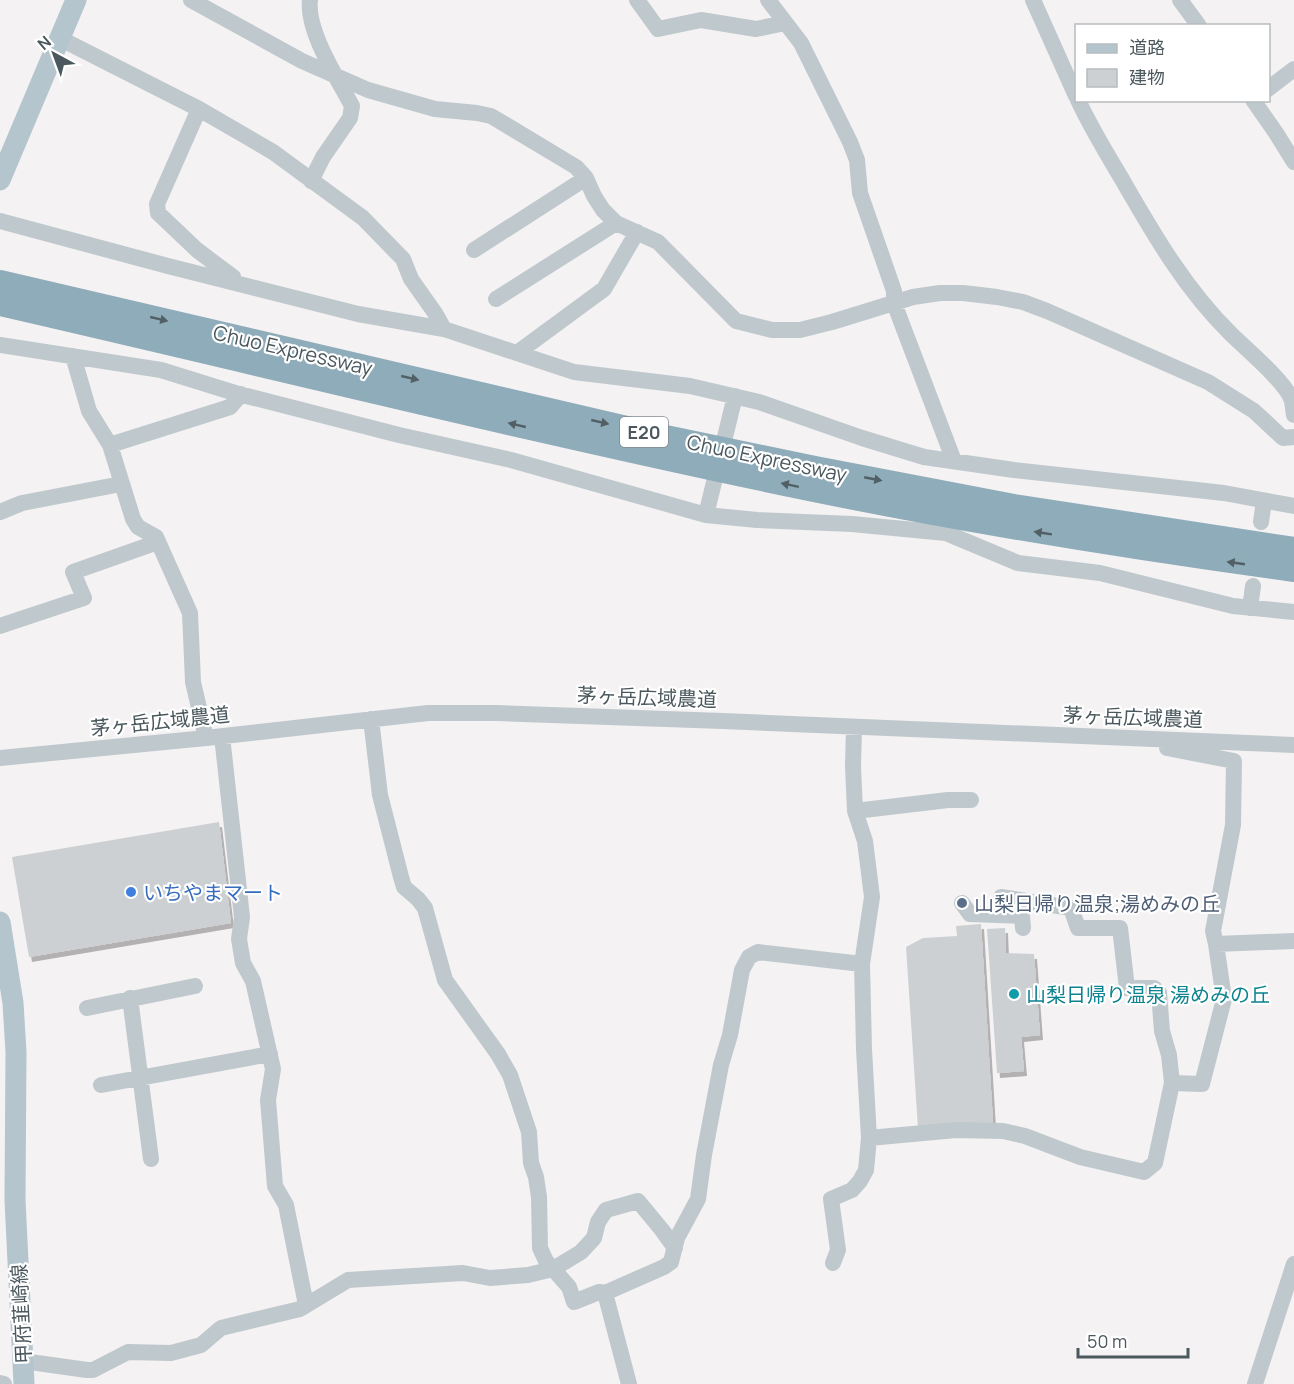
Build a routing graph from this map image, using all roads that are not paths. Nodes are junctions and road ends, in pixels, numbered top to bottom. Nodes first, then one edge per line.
1 (76, 0) edge
2 (191, 0) edge
3 (310, 0) edge
4 (637, 0) edge
5 (768, 0) edge
6 (1032, 0) edge
7 (1180, 0) edge
8 (785, 23) junction
9 (1198, 24) edge
10 (61, 39) junction
11 (1294, 69) edge
12 (336, 76) junction
13 (1270, 88) edge
14 (1075, 92) edge
15 (1079, 102) edge
16 (1255, 102) edge
17 (199, 109) junction
18 (1294, 162) edge
19 (586, 178) junction
20 (0, 180) edge
21 (311, 181) junction
22 (0, 221) edge
23 (616, 223) junction
24 (637, 232) junction
25 (474, 250) dead end
26 (0, 273) edge
27 (0, 282) edge
28 (232, 282) junction
29 (496, 299) dead end
30 (894, 303) junction
31 (0, 304) edge
32 (119, 309) junction
33 (0, 318) edge
34 (444, 329) junction
35 (0, 345) edge
36 (192, 348) junction
37 (517, 353) junction
38 (73, 356) junction
39 (241, 394) junction
40 (734, 402) junction
41 (1294, 415) edge
42 (1294, 437) edge
43 (110, 445) junction
44 (954, 461) junction
45 (121, 484) junction
46 (1264, 501) junction
47 (1294, 506) edge
48 (708, 509) junction
49 (0, 512) edge
50 (1261, 522) dead end
51 (158, 542) junction
52 (1294, 549) edge
53 (1294, 570) edge
54 (1254, 586) dead end
55 (1250, 608) junction
56 (1294, 612) edge
57 (0, 626) edge
58 (371, 719) junction
59 (854, 726) junction
60 (214, 737) junction
61 (1164, 739) junction
62 (1294, 745) edge
63 (0, 758) edge
64 (971, 800) dead end
65 (855, 811) junction
66 (1001, 897) dead end
67 (962, 903) dead end
68 (0, 922) edge
69 (1023, 928) dead end
70 (1294, 941) edge
71 (1216, 944) junction
72 (862, 964) junction
73 (195, 986) dead end
74 (130, 998) junction
75 (87, 1008) dead end
76 (270, 1054) junction
77 (140, 1078) junction
78 (1172, 1083) junction
79 (101, 1084) dead end
80 (7, 1120) edge
81 (869, 1138) junction
82 (150, 1159) dead end
83 (7, 1199) edge
84 (675, 1248) junction
85 (833, 1263) dead end
86 (1294, 1264) edge
87 (553, 1269) junction
88 (605, 1293) junction
89 (306, 1305) junction
90 (23, 1361) junction
91 (0, 1383) edge
92 (4, 1384) edge
93 (24, 1384) edge
94 (629, 1384) edge
95 (1255, 1384) edge

1 - 10 main road
2 - 12 street
3 - 12 street
4 - 8 street
5 - 8 street
6 - 14 street
7 - 9 street
8 - 30 street
10 - 17 street
10 - 20 main road
11 - 13 street
12 - 19 street
12 - 21 street
15 - 41 street
16 - 18 street
17 - 21 street
17 - 28 street
19 - 23 street
19 - 25 street
21 - 34 street
22 - 28 street
23 - 24 street
23 - 29 street
24 - 30 street
24 - 37 street
26 - 32 highway
27 - 32 highway, Chuo Expressway / E20
28 - 34 street
30 - 42 street
30 - 44 street
31 - 36 highway, Chuo Expressway / E20
32 -> 52 highway, Chuo Expressway / E20
33 - 36 highway
34 - 37 street
35 - 38 street
53 -> 36 highway, Chuo Expressway / E20
37 - 40 street
38 - 39 street
38 - 43 street
39 - 43 street
39 - 48 street
40 - 44 street
40 - 48 street
43 - 45 street
44 - 46 street
45 - 49 street
45 - 51 street
46 - 47 street
46 - 50 street
48 - 55 street
51 - 57 street
51 - 60 street
54 - 55 street
55 - 56 street
58 - 59 street, 茅ヶ岳広域農道
58 - 60 street, 茅ヶ岳広域農道
58 - 87 street
59 - 61 street, 茅ヶ岳広域農道
59 - 65 street
60 - 63 street, 茅ヶ岳広域農道
60 - 76 street
61 - 62 street, 茅ヶ岳広域農道
61 - 71 street
64 - 65 street
65 - 72 street
66 - 78 street
67 - 69 street
68 - 80 main road, 甲府韮崎線
70 - 71 street
71 - 78 street
72 - 81 street
72 - 84 street
73 - 74 street
74 - 75 street
74 - 77 street
76 - 77 street
76 - 89 street
77 - 79 street
77 - 82 street
78 - 81 street
80 - 83 main road, 甲府韮崎線
81 - 85 street
83 - 90 main road, 甲府韮崎線
84 - 87 street
84 - 88 street
86 - 95 street
87 - 88 street
87 - 89 street
88 - 94 street
89 - 90 street
90 - 93 main road, 甲府韮崎線
91 - 92 street

